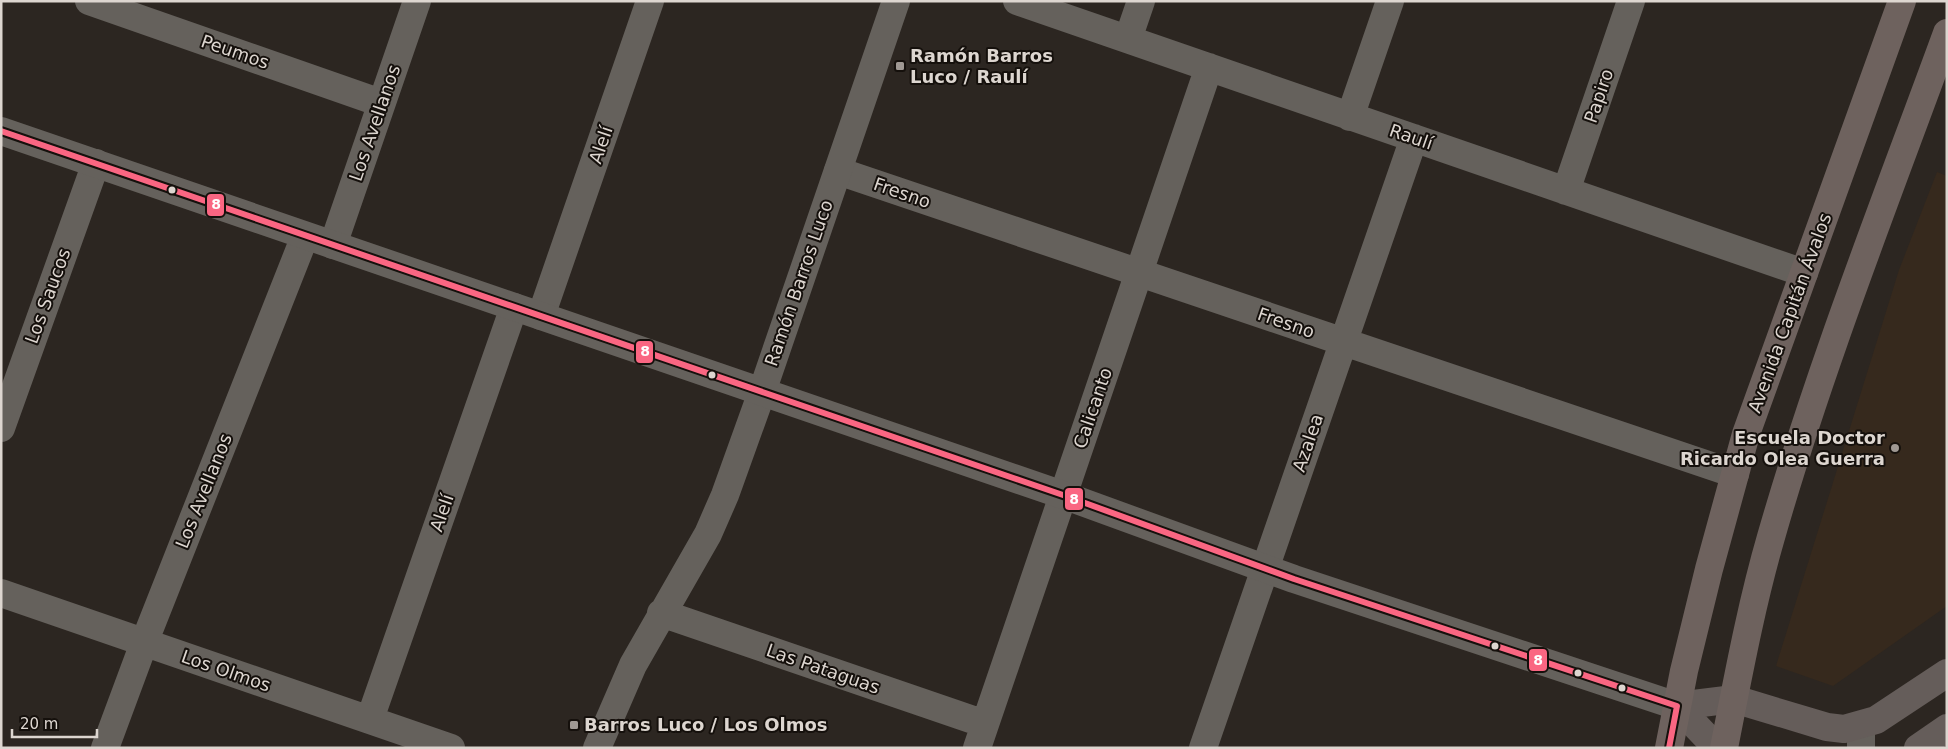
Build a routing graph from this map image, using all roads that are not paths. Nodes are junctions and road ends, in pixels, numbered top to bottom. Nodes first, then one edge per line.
1 (89, 1) edge
2 (417, 1) edge
3 (650, 1) edge
4 (896, 1) edge
5 (1017, 1) edge
6 (1141, 1) edge
7 (1390, 1) edge
8 (1632, 1) edge
9 (1902, 1) edge
10 (1947, 33) edge
11 (1128, 39) junction
12 (1209, 67) junction
13 (382, 103) junction
14 (1350, 116) junction
15 (1, 131) edge
16 (1414, 138) junction
17 (96, 163) junction
18 (838, 171) junction
19 (1566, 191) junction
20 (305, 236) junction
21 (333, 245) junction
22 (1139, 273) junction
23 (1804, 273) junction
24 (514, 307) junction
25 (541, 316) junction
26 (1343, 342) junction
27 (762, 392) junction
28 (1, 428) edge
29 (1735, 474) junction
30 (1063, 495) junction
31 (1264, 568) junction
32 (1, 593) edge
33 (661, 613) junction
34 (144, 643) junction
35 (1947, 673) edge
36 (1734, 700) junction
37 (1677, 706) junction
38 (370, 719) junction
39 (1947, 728) edge
40 (981, 736) edge
41 (1861, 737) edge
42 (105, 748) edge
43 (451, 748) edge
44 (597, 748) edge
45 (1203, 748) edge
46 (1668, 748) edge
47 (1717, 748) edge
48 (1724, 748) edge
49 (1918, 748) edge

1 - 13 street, Peumos
2 - 13 street, Los Avellanos
3 - 25 street, Alelí
4 - 18 street, Ramón Barros Luco
5 - 11 street, Raulí
6 - 11 street
7 - 14 street
8 - 19 street, Papiro
9 - 23 highway, Avenida Capitán Ávalos
10 - 36 highway
11 - 12 street, Raulí
12 - 14 street, Raulí
12 - 22 street, Calicanto
13 - 21 street, Los Avellanos
14 - 16 street, Raulí
15 - 17 street
16 - 19 street, Raulí
16 - 26 street, Azalea
17 - 20 street
17 - 28 street, Los Saucos
18 - 22 street, Fresno
18 - 27 street, Ramón Barros Luco
19 - 23 street, Raulí
20 - 21 street
20 - 34 street, Los Avellanos
21 - 24 street
22 - 26 street, Fresno
22 - 30 street, Calicanto
23 - 29 highway, Avenida Capitán Ávalos
24 - 25 street
24 - 38 street, Alelí
25 - 27 street
26 - 29 street, Fresno
26 - 31 street, Azalea
27 - 30 street
27 - 33 street, Ramón Barros Luco
29 - 37 highway, Avenida Capitán Ávalos
30 - 31 street
30 - 40 street, Calicanto
31 - 37 street
31 - 45 street, Azalea
32 - 34 street, Los Olmos
33 - 40 street, Las Pataguas
33 - 44 street, Ramón Barros Luco
34 - 38 street, Los Olmos
34 - 42 street, Los Avellanos
35 - 41 main road
36 - 37 main road
36 - 41 main road
36 - 48 highway
37 - 46 highway, Avenida Capitán Ávalos
37 - 47 main road
38 - 43 street, Los Olmos
39 - 49 main road

